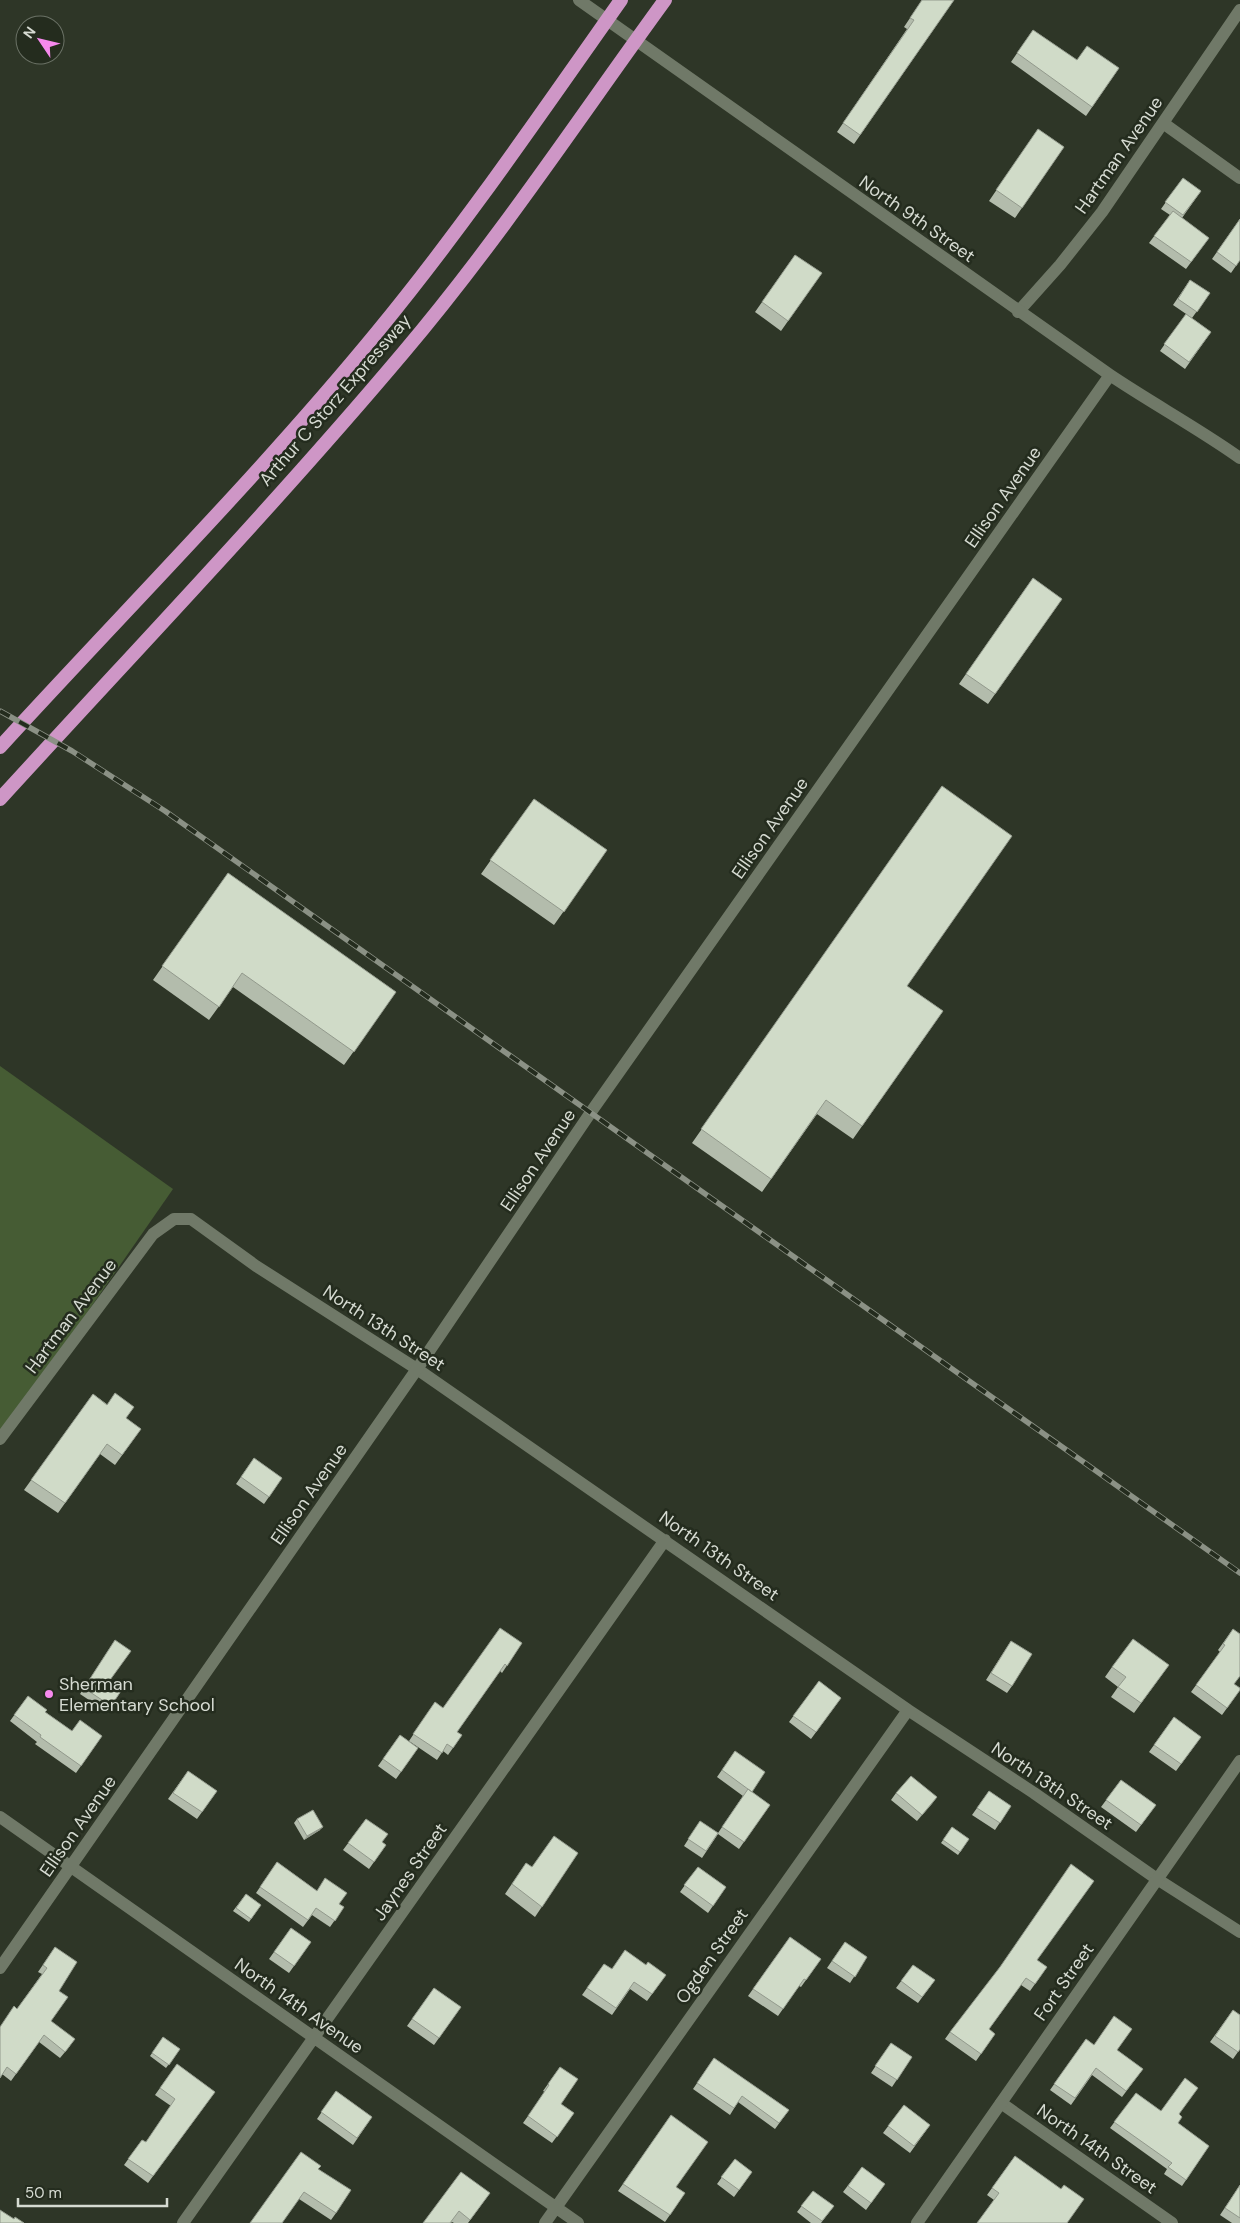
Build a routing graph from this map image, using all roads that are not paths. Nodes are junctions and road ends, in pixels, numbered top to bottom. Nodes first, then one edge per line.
1 (579, 0) edge
2 (621, 0) edge
3 (665, 0) edge
4 (1240, 10) edge
5 (607, 20) junction
6 (636, 40) junction
7 (1163, 123) junction
8 (1240, 178) edge
9 (1018, 312) junction
10 (1110, 375) junction
11 (1240, 458) edge
12 (0, 747) edge
13 (1, 798) edge
14 (174, 1219) joint
15 (417, 1369) junction
16 (0, 1439) edge
17 (666, 1540) junction
18 (908, 1710) junction
19 (1240, 1761) edge
20 (0, 1817) edge
21 (71, 1866) junction
22 (1157, 1879) junction
23 (1240, 1932) edge
24 (0, 1968) edge
25 (313, 2039) junction
26 (1001, 2103) junction
27 (556, 2207) junction
28 (183, 2223) edge
29 (545, 2223) edge
30 (578, 2223) edge
31 (917, 2223) edge
32 (1172, 2223) edge

1 - 5 street, North 9th Street
2 - 5 highway, Arthur C Storz Expressway
3 - 6 highway, Arthur C Storz Expressway
4 - 7 street, Hartman Avenue
5 - 6 street, North 9th Street
5 - 12 highway, Arthur C Storz Expressway
6 - 9 street, North 9th Street
6 - 13 highway, Arthur C Storz Expressway
7 - 8 street
7 - 9 street, Hartman Avenue
9 - 10 street, North 9th Street
10 - 11 street, North 9th Street
10 - 15 street, Ellison Avenue
14 - 15 street, North 13th Street
14 - 16 street, Hartman Avenue
15 - 17 street, North 13th Street
15 - 21 street, Ellison Avenue
17 - 18 street, North 13th Street
17 - 25 street, Jaynes Street
18 - 22 street, North 13th Street
18 - 27 street, Ogden Street
19 - 22 street, Fort Street
20 - 21 street, North 14th Avenue
21 - 24 street, Ellison Avenue
21 - 25 street, North 14th Avenue
22 - 23 street, North 13th Street
22 - 26 street, Fort Street
25 - 27 street, North 14th Avenue
25 - 28 street, Jaynes Street
26 - 31 street, Fort Street
26 - 32 street, North 14th Street
27 - 29 street, Ogden Street
27 - 30 street, North 14th Avenue

